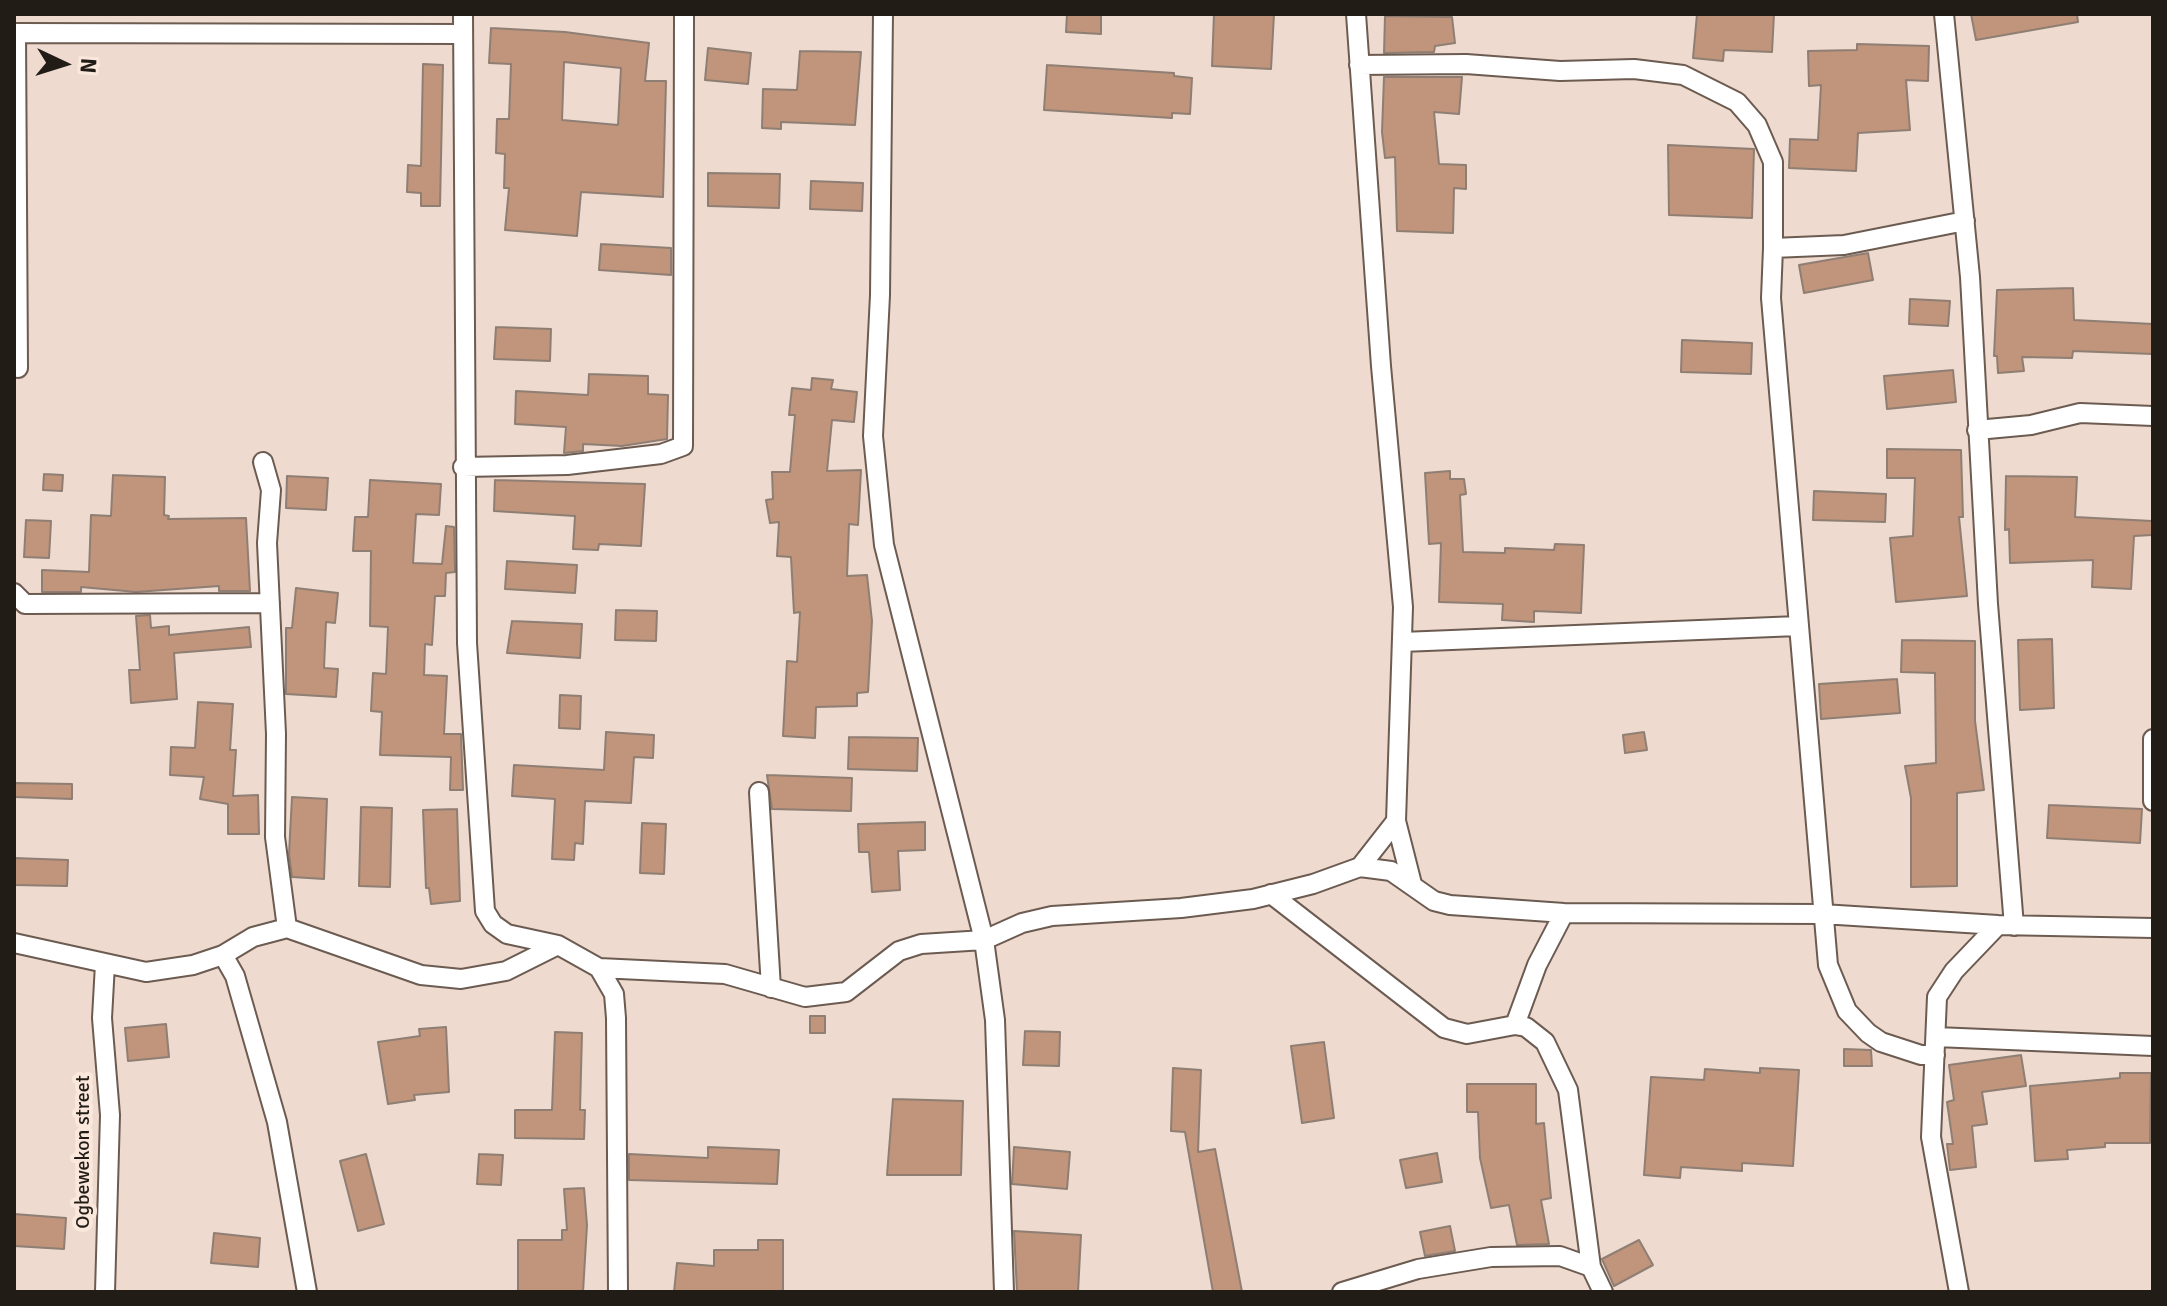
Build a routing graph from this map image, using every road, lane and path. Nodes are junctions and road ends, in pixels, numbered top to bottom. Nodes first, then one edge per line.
1 (463, 14) edge
2 (684, 14) edge
3 (883, 14) edge
4 (1356, 14) edge
5 (1944, 14) edge
6 (78, 23) edge
7 (265, 23) edge
8 (15, 33) edge
9 (463, 34) junction
10 (1359, 65) junction
11 (16, 220) edge
12 (1965, 221) junction
13 (1773, 248) junction
14 (18, 368) dead end
15 (2153, 416) edge
16 (1977, 430) junction
17 (263, 462) dead end
18 (463, 467) junction
19 (14, 593) edge
20 (270, 603) junction
21 (1798, 626) junction
22 (1402, 642) junction
23 (2153, 739) edge
24 (759, 792) dead end
25 (2153, 801) edge
26 (1396, 821) junction
27 (1360, 867) junction
28 (1412, 884) junction
29 (1271, 894) junction
30 (1564, 913) junction
31 (1822, 914) junction
32 (2153, 919) edge
33 (2006, 926) junction
34 (287, 928) junction
35 (2153, 928) edge
36 (984, 940) junction
37 (14, 943) edge
38 (558, 945) junction
39 (223, 955) junction
40 (105, 964) junction
41 (599, 968) junction
42 (771, 988) junction
43 (1515, 1025) junction
44 (1935, 1046) junction
45 (2153, 1046) edge
46 (1591, 1267) junction
47 (105, 1292) edge
48 (307, 1292) edge
49 (618, 1292) edge
50 (1004, 1292) edge
51 (1342, 1292) edge
52 (1603, 1292) edge
53 (1959, 1292) edge

1 - 9 street
2 - 18 street
3 - 36 street
4 - 10 street
5 - 12 street
6 - 7 street
6 - 8 street
7 - 9 street
8 - 11 street
9 - 18 street
10 - 13 street
10 - 22 street
11 - 14 street
12 - 13 street
12 - 16 street
13 - 21 street
15 - 16 street
16 - 33 street
17 - 20 street
18 - 38 street
19 - 20 street
20 - 34 street
21 - 22 street
21 - 31 street
22 - 26 street
23 - 25 street
24 - 42 street
26 - 27 street
26 - 28 street
27 - 28 street
27 - 29 street
28 - 30 street
29 - 36 street
29 - 43 street
30 - 31 street
30 - 43 street
31 - 33 street
31 - 44 street
32 - 35 street
33 - 35 street
33 - 44 street
34 - 38 street
34 - 39 street
36 - 42 street
36 - 50 street
37 - 40 street
38 - 41 street
39 - 40 street
39 - 48 street
40 - 47 street, Ogbewekon street
41 - 42 street
41 - 49 street
43 - 46 street
44 - 45 street
44 - 53 street
46 - 51 street
46 - 52 street

